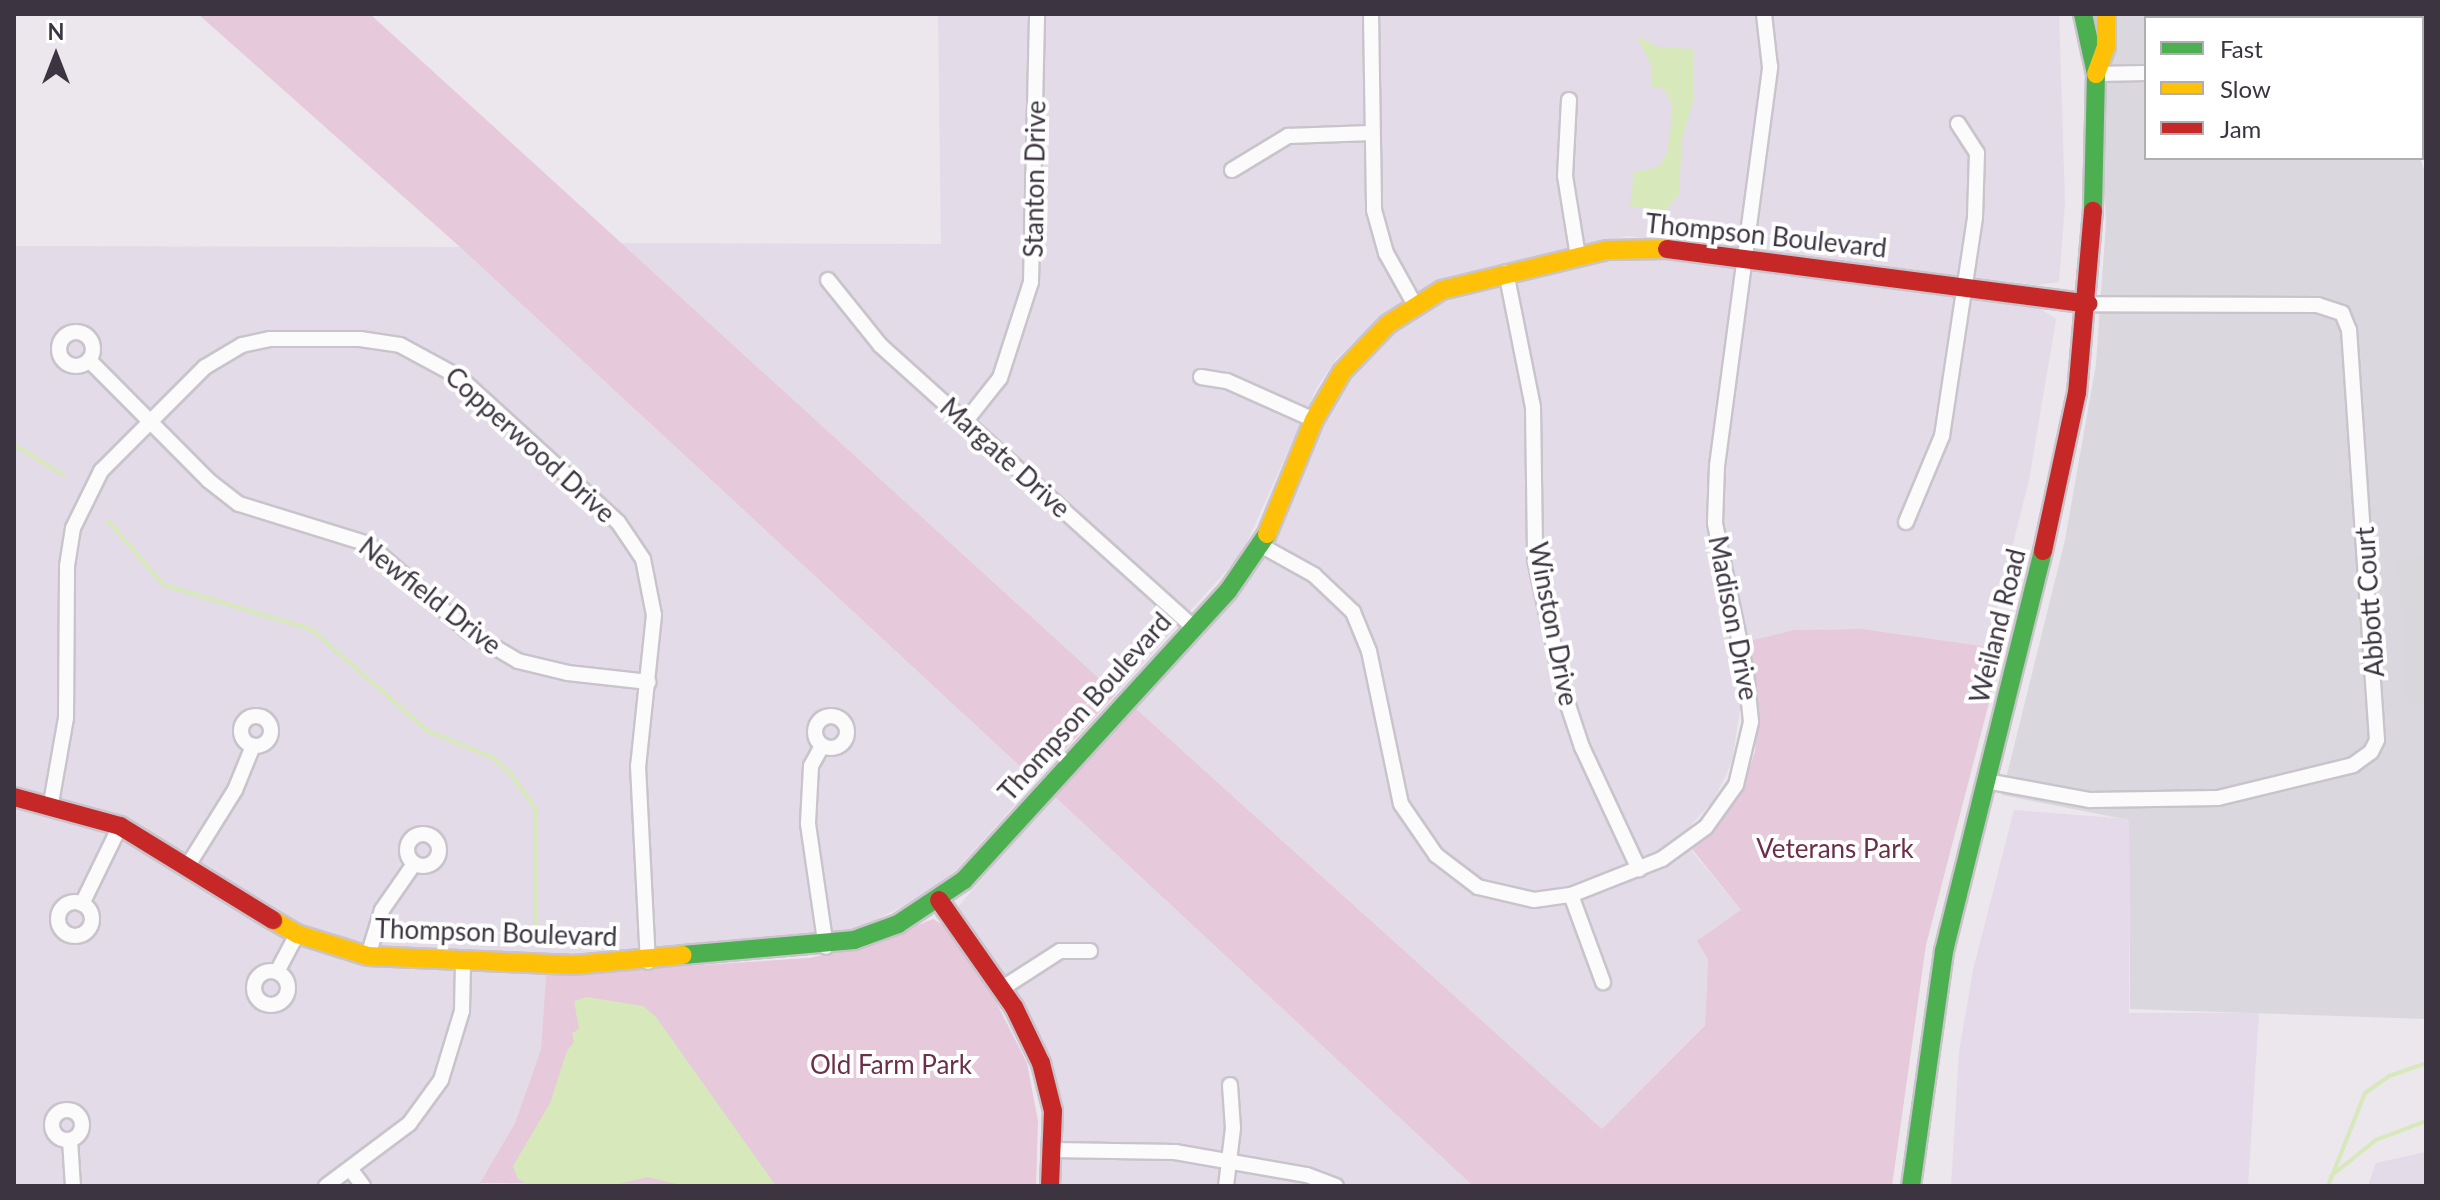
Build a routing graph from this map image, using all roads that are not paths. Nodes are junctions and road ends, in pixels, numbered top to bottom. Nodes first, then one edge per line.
1 (1037, 14) edge
2 (1371, 14) edge
3 (1764, 14) edge
4 (2083, 14) edge
5 (2106, 14) edge
6 (2144, 71) edge
7 (2096, 74) junction
8 (1569, 100) dead end
9 (1958, 124) dead end
10 (1371, 133) junction
11 (1232, 170) dead end
12 (1578, 256) junction
13 (1746, 257) junction
14 (1506, 272) junction
15 (828, 280) dead end
16 (1966, 287) junction
17 (2088, 304) junction
18 (1415, 305) junction
19 (89, 360) dead end
20 (1201, 377) dead end
21 (1314, 420) junction
22 (150, 421) junction
23 (965, 422) junction
24 (1906, 522) dead end
25 (1262, 546) junction
26 (1193, 627) junction
27 (648, 682) junction
28 (253, 746) dead end
29 (822, 746) dead end
30 (1986, 781) junction
31 (14, 797) edge
32 (51, 803) junction
33 (120, 826) junction
34 (414, 864) dead end
35 (187, 867) junction
36 (1639, 869) junction
37 (1571, 895) junction
38 (939, 900) junction
39 (82, 904) dead end
40 (297, 934) junction
41 (826, 947) junction
42 (1090, 951) dead end
43 (368, 956) junction
44 (648, 962) junction
45 (463, 963) junction
46 (277, 972) dead end
47 (1603, 982) dead end
48 (1001, 989) junction
49 (1230, 1085) dead end
50 (70, 1140) dead end
51 (1053, 1150) junction
52 (1229, 1162) junction
53 (351, 1170) junction
54 (73, 1186) edge
55 (326, 1186) edge
56 (363, 1186) edge
57 (1050, 1186) edge
58 (1226, 1186) edge
59 (1336, 1186) edge
60 (1911, 1186) edge

1 - 23 street, Stanton Drive
2 - 10 street
3 - 13 street, Madison Drive
4 - 7 street
5 - 7 street
6 - 7 street
7 - 17 street, Weiland Road
8 - 12 street
9 - 16 street
10 - 11 street
10 - 18 street
12 - 13 street, Thompson Boulevard
12 - 14 street, Thompson Boulevard
13 - 16 street, Thompson Boulevard
13 - 36 street, Madison Drive
14 - 18 street, Thompson Boulevard
14 - 36 street, Winston Drive
15 - 23 street, Margate Drive
16 - 17 street, Thompson Boulevard
16 - 24 street
17 - 30 street, Weiland Road
17 - 30 street, Abbott Court
18 - 21 street, Thompson Boulevard
19 - 22 street, Newfield Drive
20 - 21 street
21 - 25 street, Thompson Boulevard
22 - 27 street, Newfield Drive
22 - 27 street, Copperwood Drive
22 - 32 street, Copperwood Drive
23 - 26 street, Margate Drive
25 - 26 street, Thompson Boulevard
25 - 37 street, Madison Drive
26 - 38 street, Thompson Boulevard
27 - 44 street, Copperwood Drive
28 - 35 street
29 - 41 street
30 - 60 street, Weiland Road
31 - 32 street, Thompson Boulevard
32 - 33 street, Thompson Boulevard
33 - 35 street, Thompson Boulevard
33 - 39 street
34 - 43 street
35 - 40 street, Thompson Boulevard
36 - 37 street, Madison Drive
37 - 47 street
38 - 41 street, Thompson Boulevard
38 - 48 street
40 - 43 street, Thompson Boulevard
40 - 46 street
41 - 44 street, Thompson Boulevard
42 - 48 street
43 - 45 street, Thompson Boulevard
44 - 45 street, Thompson Boulevard
45 - 53 street
48 - 51 street
49 - 52 street
50 - 54 street
51 - 52 street
51 - 57 street
52 - 58 street
52 - 59 street
53 - 55 street
53 - 56 street

